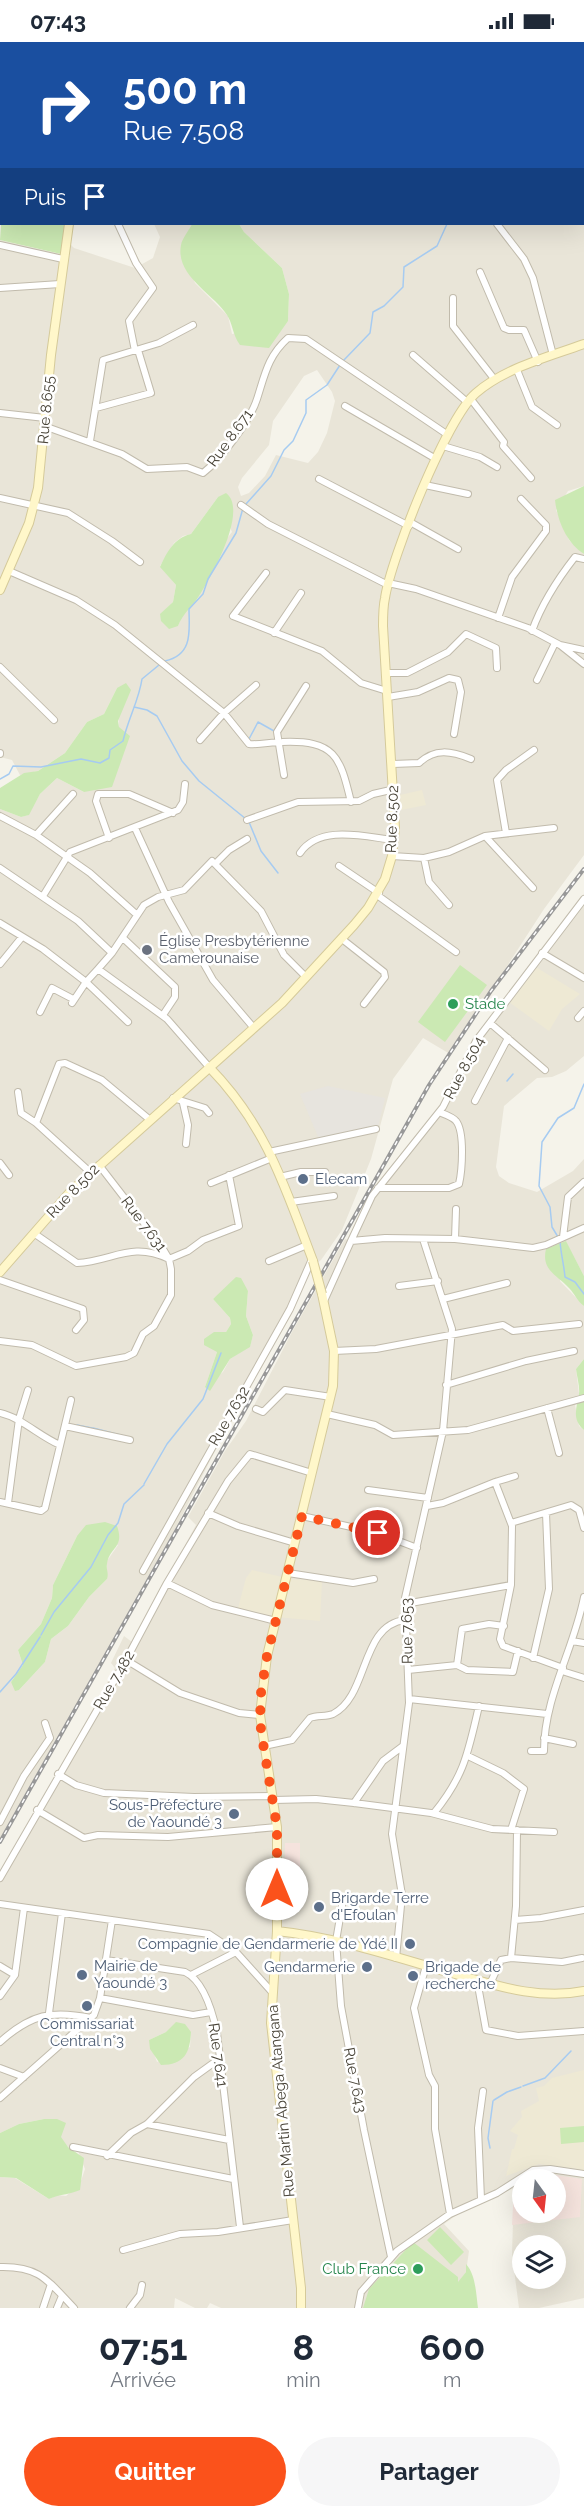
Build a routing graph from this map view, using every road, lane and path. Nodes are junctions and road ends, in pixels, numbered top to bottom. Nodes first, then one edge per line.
1 (69, 225) edge
2 (118, 225) edge
3 (498, 225) edge
4 (0, 245) edge
5 (63, 259) junction
6 (480, 272) dead end
7 (60, 284) junction
8 (0, 288) edge
9 (453, 298) dead end
10 (193, 325) dead end
11 (584, 344) edge
12 (137, 350) junction
13 (413, 355) dead end
14 (553, 356) junction
15 (538, 362) junction
16 (517, 370) junction
17 (495, 380) junction
18 (469, 400) junction
19 (345, 406) dead end
20 (96, 408) junction
21 (0, 413) edge
22 (45, 422) junction
23 (557, 425) dead end
24 (448, 435) junction
25 (90, 441) junction
26 (443, 446) junction
27 (436, 459) junction
28 (497, 467) dead end
29 (531, 478) dead end
30 (320, 479) dead end
31 (425, 485) junction
32 (468, 494) dead end
33 (0, 498) edge
34 (521, 500) dead end
35 (34, 505) junction
36 (241, 505) dead end
37 (409, 524) junction
38 (458, 549) dead end
39 (584, 559) edge
40 (140, 562) dead end
41 (9, 571) junction
42 (266, 573) dead end
43 (388, 584) junction
44 (0, 590) edge
45 (301, 593) dead end
46 (498, 618) junction
47 (532, 631) junction
48 (274, 633) junction
49 (557, 644) junction
50 (584, 650) edge
51 (584, 664) edge
52 (0, 666) edge
53 (498, 668) dead end
54 (386, 673) junction
55 (537, 680) dead end
56 (256, 685) dead end
57 (306, 686) dead end
58 (388, 694) junction
59 (224, 713) junction
60 (54, 720) dead end
61 (454, 734) dead end
62 (200, 740) dead end
63 (279, 742) junction
64 (534, 750) dead end
65 (471, 759) dead end
66 (393, 764) junction
67 (284, 775) dead end
68 (185, 784) dead end
69 (394, 789) junction
70 (73, 794) dead end
71 (351, 802) junction
72 (173, 813) junction
73 (1, 816) edge
74 (247, 820) dead end
75 (135, 828) junction
76 (554, 828) dead end
77 (506, 832) junction
78 (36, 835) junction
79 (485, 836) junction
80 (109, 838) junction
81 (247, 839) dead end
82 (394, 840) junction
83 (300, 853) dead end
84 (66, 855) junction
85 (392, 856) junction
86 (424, 858) junction
87 (215, 864) junction
88 (339, 866) dead end
89 (0, 868) edge
90 (533, 888) dead end
91 (378, 894) junction
92 (166, 895) junction
93 (44, 896) junction
94 (584, 899) edge
95 (449, 905) dead end
96 (136, 914) junction
97 (0, 923) edge
98 (22, 937) junction
99 (123, 938) junction
100 (342, 939) junction
101 (456, 952) dead end
102 (111, 953) junction
103 (542, 953) junction
104 (0, 964) edge
105 (98, 969) junction
106 (306, 977) junction
107 (584, 978) edge
108 (86, 982) junction
109 (364, 1004) dead end
110 (584, 1011) edge
111 (40, 1012) dead end
112 (163, 1015) junction
113 (578, 1018) dead end
114 (128, 1022) dead end
115 (490, 1023) junction
116 (254, 1027) junction
117 (508, 1038) junction
118 (209, 1067) junction
119 (545, 1070) dead end
120 (18, 1092) dead end
121 (173, 1098) junction
122 (475, 1101) dead end
123 (183, 1103) junction
124 (439, 1112) junction
125 (208, 1113) dead end
126 (149, 1119) junction
127 (36, 1124) junction
128 (376, 1129) dead end
129 (186, 1144) dead end
130 (270, 1155) junction
131 (0, 1163) edge
132 (99, 1165) junction
133 (90, 1172) junction
134 (326, 1172) dead end
135 (9, 1174) dead end
136 (229, 1175) junction
137 (280, 1177) junction
138 (584, 1182) edge
139 (211, 1183) dead end
140 (378, 1188) junction
141 (334, 1196) dead end
142 (291, 1202) junction
143 (456, 1209) dead end
144 (584, 1228) edge
145 (35, 1234) junction
146 (563, 1237) junction
147 (423, 1239) junction
148 (455, 1239) junction
149 (351, 1242) junction
150 (307, 1245) junction
151 (169, 1259) junction
152 (312, 1260) junction
153 (270, 1261) dead end
154 (3, 1266) edge
155 (0, 1272) edge
156 (0, 1280) edge
157 (438, 1281) junction
158 (507, 1283) dead end
159 (399, 1286) dead end
160 (323, 1297) junction
161 (443, 1299) junction
162 (579, 1324) dead end
163 (76, 1330) dead end
164 (452, 1334) junction
165 (0, 1341) edge
166 (574, 1351) dead end
167 (334, 1352) junction
168 (446, 1385) junction
169 (28, 1390) dead end
170 (331, 1397) junction
171 (584, 1398) edge
172 (71, 1400) dead end
173 (547, 1408) junction
174 (256, 1409) dead end
175 (0, 1413) edge
176 (327, 1414) junction
177 (19, 1419) junction
178 (65, 1426) junction
179 (443, 1431) junction
180 (130, 1440) dead end
181 (60, 1445) junction
182 (559, 1453) dead end
183 (312, 1473) junction
184 (515, 1476) dead end
185 (495, 1482) junction
186 (368, 1490) dead end
187 (428, 1498) junction
188 (0, 1502) edge
189 (8, 1503) junction
190 (427, 1506) junction
191 (208, 1513) junction
192 (546, 1513) junction
193 (302, 1516) junction
194 (511, 1523) junction
195 (584, 1528) edge
196 (295, 1543) junction
197 (417, 1548) junction
198 (143, 1571) dead end
199 (288, 1573) junction
200 (374, 1579) dead end
201 (166, 1583) junction
202 (511, 1585) junction
203 (584, 1597) edge
204 (405, 1604) junction
205 (405, 1620) junction
206 (276, 1621) junction
207 (504, 1626) junction
208 (572, 1641) junction
209 (584, 1643) edge
210 (518, 1652) junction
211 (533, 1658) junction
212 (126, 1660) junction
213 (457, 1665) junction
214 (408, 1670) junction
215 (563, 1670) junction
216 (584, 1678) edge
217 (409, 1699) junction
218 (479, 1706) junction
219 (547, 1714) junction
220 (260, 1715) junction
221 (45, 1723) dead end
222 (544, 1738) junction
223 (573, 1744) dead end
224 (264, 1746) junction
225 (403, 1746) junction
226 (531, 1751) dead end
227 (468, 1756) junction
228 (58, 1774) junction
229 (273, 1798) junction
230 (354, 1803) junction
231 (397, 1808) junction
232 (37, 1810) junction
233 (434, 1813) junction
234 (0, 1822) edge
235 (277, 1827) junction
236 (514, 1830) junction
237 (554, 1832) dead end
238 (0, 1878) edge
239 (343, 1900) dead end
240 (0, 1904) edge
241 (24, 1908) junction
242 (584, 1910) edge
243 (62, 1913) junction
244 (112, 1920) junction
245 (515, 1920) junction
246 (277, 1931) junction
247 (336, 1941) junction
248 (236, 1952) junction
249 (396, 1958) junction
250 (511, 1958) junction
251 (582, 1958) dead end
252 (106, 1960) junction
253 (0, 1966) edge
254 (426, 1966) junction
255 (15, 1975) junction
256 (191, 1975) junction
257 (477, 1980) junction
258 (490, 1984) junction
259 (271, 1991) junction
260 (584, 1991) edge
261 (0, 1996) edge
262 (100, 1998) junction
263 (212, 2012) junction
264 (49, 2013) junction
265 (92, 2018) junction
266 (584, 2031) edge
267 (0, 2042) edge
268 (219, 2059) junction
269 (0, 2068) edge
270 (24, 2077) junction
271 (483, 2091) dead end
272 (0, 2098) edge
273 (147, 2124) junction
274 (229, 2140) junction
275 (73, 2147) dead end
276 (107, 2156) junction
277 (584, 2174) edge
278 (233, 2179) junction
279 (481, 2199) junction
280 (450, 2214) junction
281 (293, 2220) junction
282 (240, 2227) junction
283 (123, 2250) dead end
284 (391, 2257) junction
285 (0, 2266) edge
286 (51, 2284) junction
287 (142, 2285) dead end
288 (63, 2296) junction
289 (44, 2308) edge
290 (57, 2308) edge
291 (74, 2308) edge
292 (130, 2308) edge
293 (301, 2308) edge
294 (358, 2308) edge

1 - 5 main road, Rue 8.655
2 - 12 street
3 - 14 street
4 - 5 street
5 - 7 main road, Rue 8.655
6 - 15 street
7 - 8 street
7 - 22 main road, Rue 8.655
9 - 17 street
10 - 12 street
11 - 14 main road, Rue 8.502
12 - 20 street
12 - 20 street
13 - 18 street
14 - 15 main road, Rue 8.502
15 - 16 main road, Rue 8.502
16 - 17 main road, Rue 8.502
16 - 23 street
17 - 18 main road, Rue 8.502
18 - 24 main road, Rue 8.502
18 - 29 street
19 - 27 street
20 - 25 street
21 - 22 street, Rue 8.671
22 - 25 street, Rue 8.671
22 - 35 main road, Rue 8.655
24 - 25 street, Rue 8.671
24 - 26 main road, Rue 8.502
26 - 27 main road, Rue 8.502
26 - 28 street
27 - 31 main road, Rue 8.502
30 - 37 street
31 - 32 street
31 - 37 main road, Rue 8.502
33 - 35 street
34 - 46 street
35 - 40 street
35 - 41 main road, Rue 8.655
36 - 43 street
37 - 38 street
37 - 43 main road, Rue 8.502
39 - 47 street
41 - 44 main road, Rue 8.655
41 - 59 street
42 - 48 street
43 - 46 street
43 - 54 main road, Rue 8.502
45 - 48 street
46 - 47 street
47 - 49 street
48 - 58 street
49 - 50 street
49 - 51 street
49 - 55 street
52 - 60 street
53 - 54 street
54 - 58 main road, Rue 8.502
56 - 59 street
57 - 63 street
58 - 61 street
58 - 66 main road, Rue 8.502
59 - 62 street
59 - 63 street
63 - 67 street
63 - 71 street
64 - 77 street
65 - 66 street
66 - 69 main road, Rue 8.502
68 - 72 street
69 - 71 street
69 - 82 main road, Rue 8.502
70 - 78 street
71 - 74 street
72 - 75 street
72 - 80 street
73 - 78 street
75 - 80 street
75 - 92 street
76 - 77 street
77 - 79 street
78 - 84 street
79 - 86 street
79 - 90 street
80 - 84 street
81 - 87 street
82 - 83 street
82 - 85 main road, Rue 8.502
84 - 93 street
84 - 96 street
85 - 86 street
85 - 91 main road, Rue 8.502
86 - 95 street
87 - 92 street
87 - 106 street
88 - 91 street
89 - 93 street
91 - 100 main road, Rue 8.502
91 - 101 street
92 - 96 street
92 - 116 street
93 - 102 street
94 - 103 street, Rue 8.504
96 - 99 street
97 - 98 street
98 - 104 street
98 - 108 street
99 - 102 street
99 - 112 street
100 - 106 main road, Rue 8.502
100 - 109 street
102 - 105 street
103 - 107 street
103 - 115 street, Rue 8.504
105 - 108 street
105 - 112 street
106 - 116 main road, Rue 8.502
108 - 111 street
108 - 114 street
110 - 113 street
112 - 118 street
115 - 117 street
115 - 124 street, Rue 8.504
116 - 118 main road, Rue 8.502
117 - 119 street
117 - 122 street
118 - 121 main road, Rue 8.502
118 - 130 main road, Rue Martin Abega Atangana
120 - 127 street
121 - 123 street
121 - 126 main road, Rue 8.502
123 - 125 street
123 - 129 street
124 - 140 street, Rue 8.504
124 - 140 street
126 - 127 street
126 - 132 main road, Rue 8.502
127 - 133 street
128 - 130 street
130 - 136 street
130 - 137 main road, Rue Martin Abega Atangana
131 - 135 street
132 - 133 main road, Rue 8.502
132 - 151 street, Rue 7.631
133 - 145 main road, Rue 8.502
134 - 137 street
136 - 139 street
136 - 151 street
137 - 142 main road, Rue Martin Abega Atangana
138 - 146 street
140 - 149 street, Rue 8.504
141 - 142 street
142 - 150 main road, Rue Martin Abega Atangana
143 - 148 street
144 - 146 street
145 - 151 street
145 - 154 main road, Rue 8.502
146 - 148 street
147 - 148 street
147 - 149 street
147 - 157 street, Rue 7.653
149 - 160 street, Rue 8.504
150 - 152 main road, Rue Martin Abega Atangana
150 - 153 street
151 - 165 street, Rue 7.631
152 - 160 main road, Rue Martin Abega Atangana, bridge
152 - 198 street, Rue 7.632
154 - 155 main road, Rue 8.502
156 - 163 street
157 - 159 street
157 - 161 street, Rue 7.653
158 - 161 street
160 - 167 main road, Rue Martin Abega Atangana
161 - 164 street, Rue 7.653
162 - 164 street
164 - 167 street
164 - 168 street, Rue 7.653
166 - 168 street
167 - 170 main road, Rue Martin Abega Atangana
168 - 179 street, Rue 7.653
169 - 177 street
170 - 174 street, Rue 7.632
170 - 176 main road, Rue Martin Abega Atangana
171 - 173 street
172 - 178 street
173 - 179 street
173 - 182 street
175 - 177 street
176 - 179 street
176 - 183 main road, Rue Martin Abega Atangana
177 - 181 street
177 - 189 street
178 - 180 street
178 - 181 street
179 - 187 street, Rue 7.653
181 - 189 street
183 - 191 street, Rue 7.482
183 - 193 main road, Rue Martin Abega Atangana
184 - 185 street
185 - 190 street
185 - 194 street
186 - 187 street
187 - 190 street, Rue 7.653
188 - 189 street
190 - 197 street, Rue 7.653
191 - 196 street
191 - 201 street, Rue 7.482
192 - 194 street
192 - 195 street
192 - 211 street
193 - 196 main road, Rue Martin Abega Atangana
193 - 197 street
194 - 202 street
196 - 199 main road, Rue Martin Abega Atangana
197 - 204 street, Rue 7.653
199 - 200 street
199 - 206 main road, Rue Martin Abega Atangana
201 - 206 street
201 - 212 street, Rue 7.482
202 - 204 street
202 - 207 street
203 - 208 street
204 - 205 street, Rue 7.653
205 - 214 street, Rue 7.653
205 - 224 street
206 - 220 main road, Rue Martin Abega Atangana
207 - 210 street
207 - 213 street
208 - 209 street
208 - 215 street
210 - 211 street
210 - 213 street
211 - 215 street
212 - 220 street
212 - 228 street, Rue 7.482
213 - 214 street
214 - 217 street, Rue 7.653
215 - 216 street
215 - 219 street
217 - 218 street
217 - 225 street, Rue 7.653
218 - 219 street
218 - 227 street
219 - 222 street
220 - 224 main road, Rue Martin Abega Atangana
221 - 234 street
222 - 223 street
222 - 226 street
224 - 229 main road, Rue Martin Abega Atangana
225 - 230 street
225 - 231 street, Rue 7.653
227 - 233 street
227 - 236 street
228 - 229 street
228 - 232 street, Rue 7.482
229 - 230 street
229 - 235 main road, Rue Martin Abega Atangana
230 - 231 street
231 - 233 street
231 - 249 street, Rue 7.653
232 - 235 street
232 - 238 street, Rue 7.482
233 - 236 street
235 - 246 main road, Rue Martin Abega Atangana
236 - 237 street
236 - 245 street
239 - 247 street, Rue 7.643
240 - 241 street
241 - 243 street
241 - 255 street
242 - 245 street
243 - 244 street
243 - 264 street
244 - 248 street
244 - 252 street
245 - 250 street
246 - 247 main road
246 - 259 main road, Rue Martin Abega Atangana
247 - 249 main road
247 - 284 street, Rue 7.643
248 - 256 street
248 - 259 street
249 - 254 main road
250 - 251 street
250 - 258 street
252 - 256 street
252 - 262 street
253 - 255 street
254 - 257 main road
254 - 280 street
255 - 261 street
256 - 263 street, Rue 7.641
257 - 258 main road
257 - 266 street
258 - 260 main road
259 - 281 main road, Rue Martin Abega Atangana
262 - 263 street
262 - 265 street
263 - 268 street, Rue 7.641
264 - 265 street
264 - 267 street
265 - 270 street
268 - 273 street
268 - 274 street, Rue 7.641
269 - 270 street
270 - 272 street
271 - 279 street
273 - 274 street
273 - 276 street
274 - 278 street, Rue 7.641
275 - 276 street
276 - 278 street
277 - 279 street
278 - 282 street, Rue 7.641
279 - 280 street
280 - 284 street
281 - 282 street
281 - 293 main road, Rue Martin Abega Atangana
282 - 283 street
284 - 294 street
285 - 286 street
286 - 288 street
286 - 289 street
287 - 292 street
288 - 290 street
288 - 291 street

